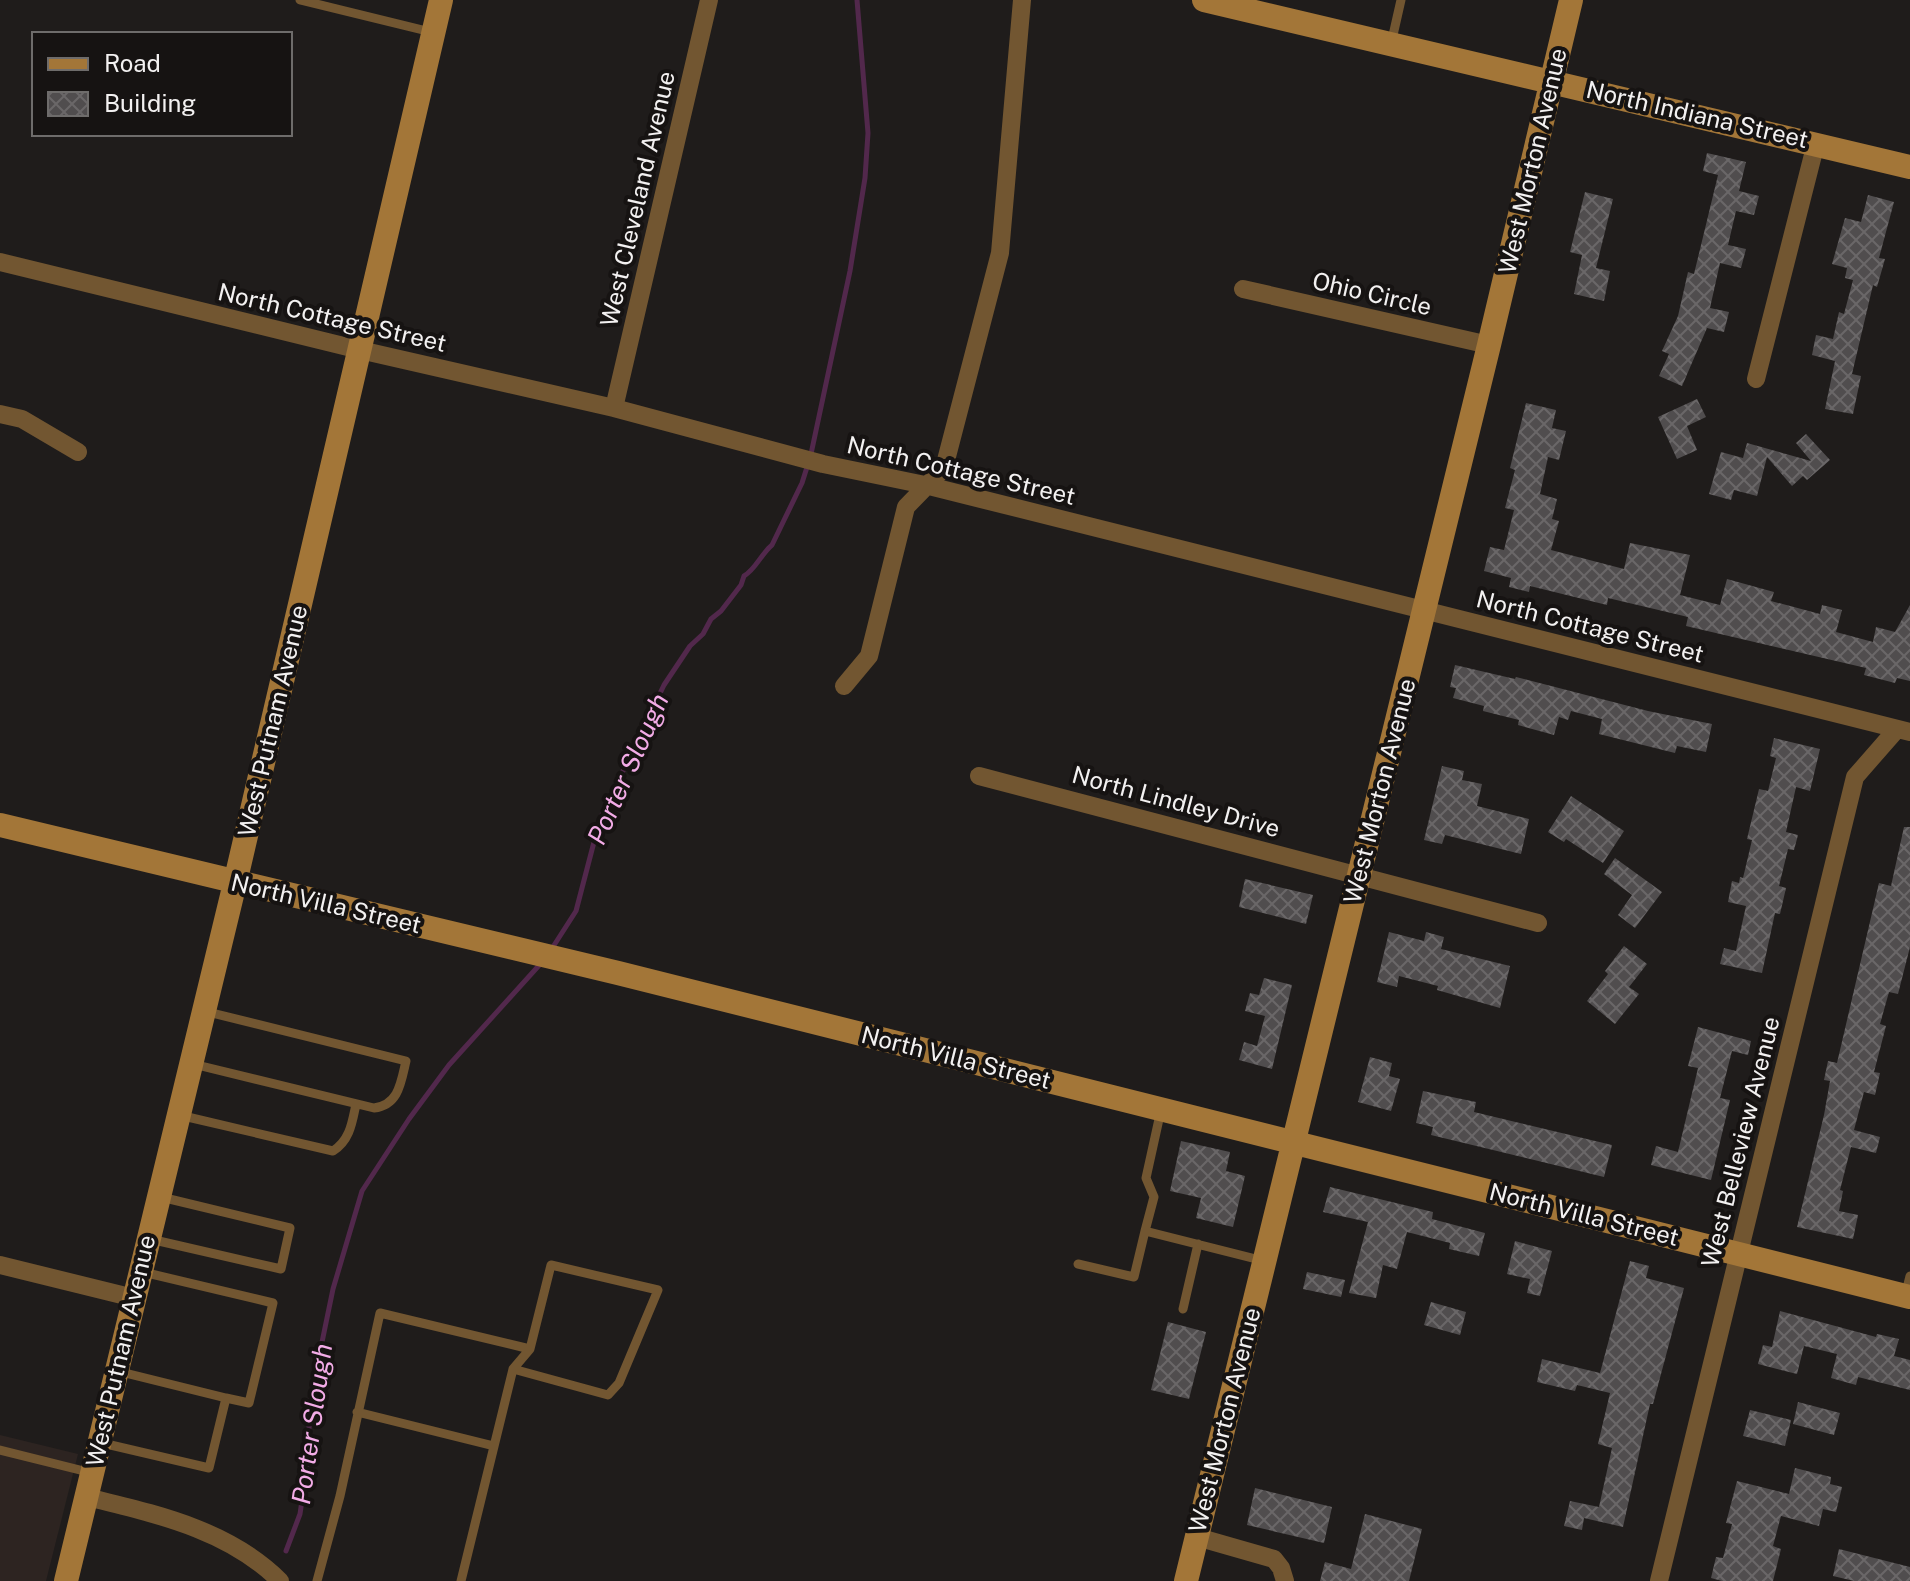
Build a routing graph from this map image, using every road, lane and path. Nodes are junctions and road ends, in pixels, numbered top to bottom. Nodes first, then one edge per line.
1 (300, 0) edge
2 (441, 0) edge
3 (709, 0) edge
4 (1022, 0) edge
5 (1204, 0) edge
6 (1401, 0) edge
7 (1571, 0) edge
8 (1247, 5) edge
9 (434, 32) junction
10 (1391, 44) junction
11 (1552, 82) junction
12 (1816, 143) junction
13 (1910, 167) edge
14 (0, 262) edge
15 (1243, 289) dead end
16 (1489, 345) junction
17 (360, 350) junction
18 (1756, 379) dead end
19 (614, 408) junction
20 (0, 414) edge
21 (78, 452) dead end
22 (925, 485) junction
23 (1424, 610) junction
24 (844, 686) dead end
25 (1903, 730) edge
26 (979, 776) dead end
27 (0, 825) edge
28 (1360, 874) junction
29 (235, 883) junction
30 (1538, 923) dead end
31 (202, 1011) junction
32 (190, 1063) junction
33 (356, 1104) junction
34 (1161, 1110) junction
35 (178, 1115) junction
36 (1293, 1143) junction
37 (158, 1197) junction
38 (1145, 1231) junction
39 (148, 1239) junction
40 (1198, 1244) junction
41 (1739, 1253) junction
42 (1264, 1261) junction
43 (1078, 1264) dead end
44 (0, 1265) edge
45 (140, 1271) junction
46 (1908, 1290) edge
47 (134, 1298) junction
48 (1183, 1309) dead end
49 (530, 1349) junction
50 (513, 1369) junction
51 (116, 1371) junction
52 (226, 1398) junction
53 (357, 1412) junction
54 (99, 1443) junction
55 (494, 1446) junction
56 (0, 1450) edge
57 (92, 1473) junction
58 (87, 1497) junction
59 (1197, 1537) junction
60 (66, 1581) edge
61 (280, 1581) edge
62 (317, 1581) edge
63 (461, 1581) edge
64 (1186, 1581) edge
65 (1285, 1581) edge
66 (1659, 1581) edge

1 - 9 lane
2 - 9 street, West Putnam Avenue
3 - 19 street, West Cleveland Avenue
4 - 22 street
5 - 8 street, North Indiana Street
6 - 10 lane
7 - 11 street, West Morton Avenue
8 - 10 street, North Indiana Street
9 - 17 street, West Putnam Avenue
10 - 11 street, North Indiana Street
11 - 12 street, North Indiana Street
11 - 16 street, West Morton Avenue
12 - 13 street, North Indiana Street
12 - 18 street
14 - 17 street, North Cottage Street
15 - 16 street, Ohio Circle
16 - 23 street, West Morton Avenue
17 - 19 street, North Cottage Street
17 - 29 street, West Putnam Avenue
19 - 22 street, North Cottage Street
20 - 21 street
22 - 23 street, North Cottage Street
22 - 24 street
23 - 25 street, North Cottage Street
23 - 28 street, West Morton Avenue
25 - 41 street, West Belleview Avenue
26 - 28 street, North Lindley Drive
27 - 29 street, North Villa Street
28 - 30 street, North Lindley Drive
28 - 36 street, West Morton Avenue
29 - 31 street, West Putnam Avenue
29 - 34 street, North Villa Street
31 - 32 street, West Putnam Avenue
31 - 33 lane
32 - 33 lane
32 - 35 street, West Putnam Avenue
33 - 35 lane
34 - 36 street, North Villa Street
34 - 38 lane
35 - 37 street, West Putnam Avenue
36 - 41 street, North Villa Street
36 - 42 street, West Morton Avenue
37 - 39 street, West Putnam Avenue
37 - 39 lane
38 - 40 lane
38 - 43 lane
39 - 45 street, West Putnam Avenue
40 - 42 lane
40 - 48 lane
41 - 46 street, North Villa Street
41 - 66 street, West Belleview Avenue
42 - 59 street, West Morton Avenue
44 - 47 street
45 - 47 street, West Putnam Avenue
45 - 52 lane
47 - 51 street, West Putnam Avenue
49 - 50 lane
49 - 50 lane
49 - 53 lane
50 - 55 lane
51 - 52 lane
51 - 54 street, West Putnam Avenue
52 - 54 lane
53 - 55 lane
53 - 62 lane
54 - 57 street, West Putnam Avenue
55 - 63 lane
56 - 57 lane
57 - 58 street, West Putnam Avenue
58 - 60 street, West Putnam Avenue
58 - 61 street
59 - 64 street, West Morton Avenue
59 - 65 street

